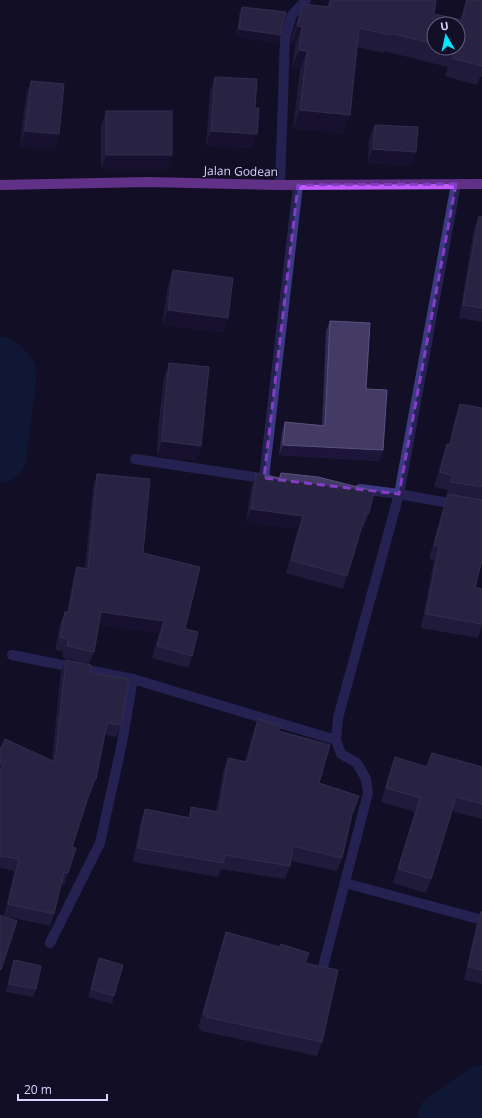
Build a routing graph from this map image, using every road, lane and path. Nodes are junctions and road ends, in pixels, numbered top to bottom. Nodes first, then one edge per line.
1 (306, 0) edge
2 (456, 184) junction
3 (482, 184) edge
4 (0, 185) edge
5 (280, 185) junction
6 (298, 185) junction
7 (135, 459) dead end
8 (264, 478) junction
9 (280, 480) edge
10 (351, 488) edge
11 (399, 494) junction
12 (482, 509) edge
13 (12, 655) dead end
14 (134, 679) junction
15 (336, 740) junction
16 (345, 883) junction
17 (482, 920) edge
18 (50, 943) dead end
19 (322, 971) edge

1 - 5 street
2 - 3 main road, Jalan Godean
2 - 6 main road, Jalan Godean
2 - 11 street
4 - 5 main road, Jalan Godean
5 - 6 main road, Jalan Godean
6 - 8 street
7 - 8 street
8 - 9 street
10 - 11 street
11 - 12 street
11 - 15 street
13 - 14 street
14 - 15 street
14 - 18 street
15 - 16 street
16 - 17 street
16 - 19 street

